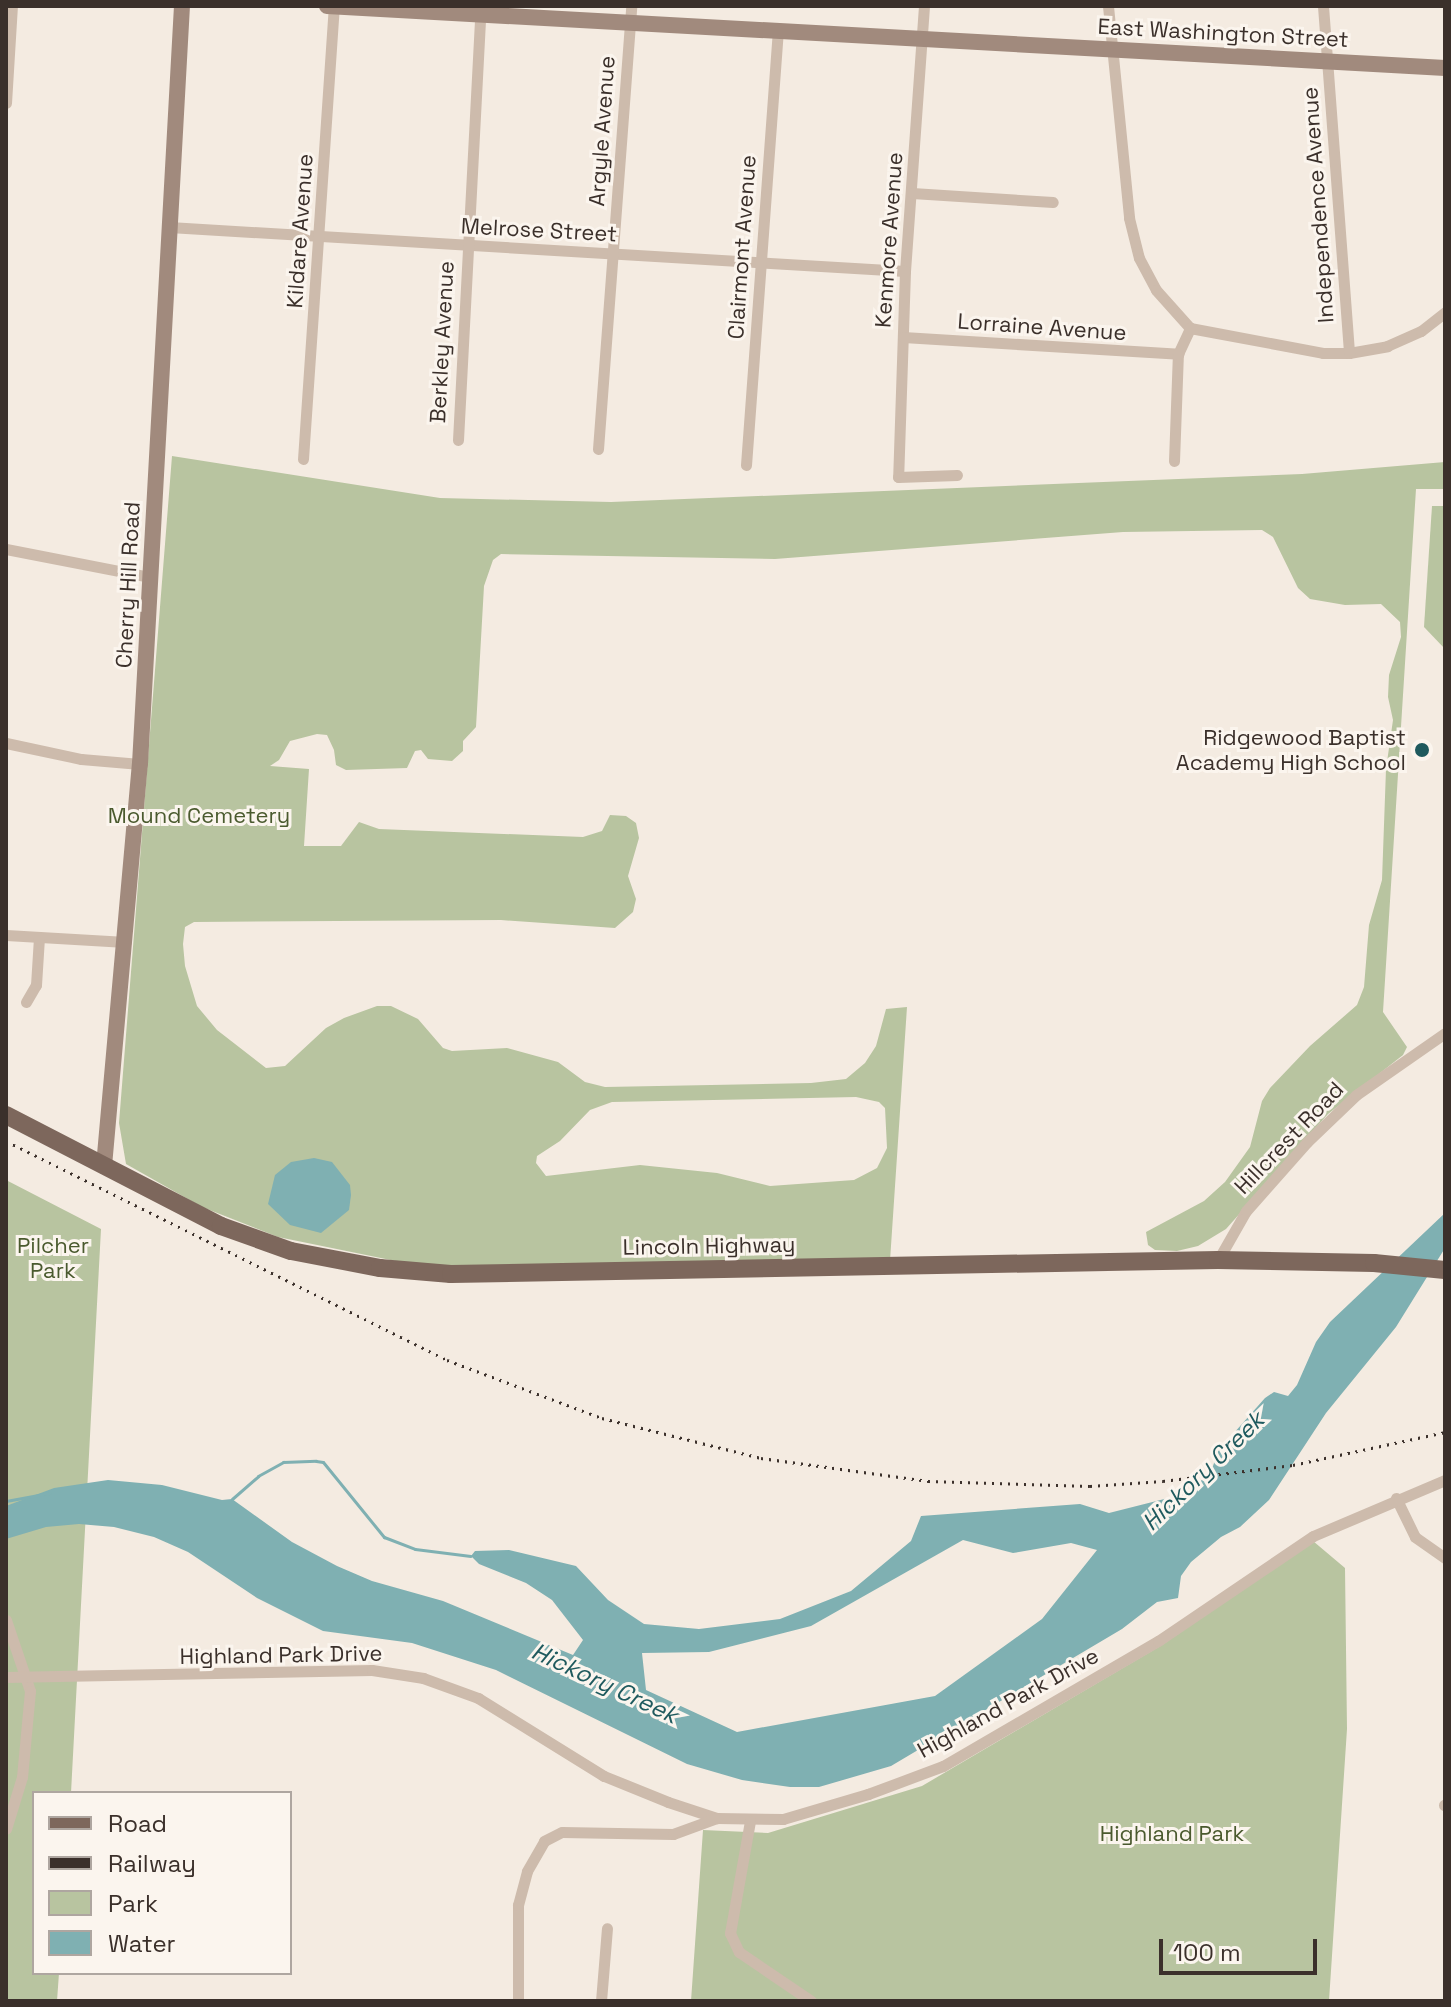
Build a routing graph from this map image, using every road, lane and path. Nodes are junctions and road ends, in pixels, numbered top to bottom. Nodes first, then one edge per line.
1 (12, 6) edge
2 (182, 6) edge
3 (327, 6) edge
4 (334, 6) edge
5 (924, 6) edge
6 (1108, 6) edge
7 (1323, 6) edge
8 (481, 10) edge
9 (630, 14) edge
10 (778, 31) junction
11 (921, 39) junction
12 (1113, 49) junction
13 (1328, 61) junction
14 (1445, 68) edge
15 (6, 103) edge
16 (912, 193) junction
17 (1053, 202) dead end
18 (169, 227) junction
19 (320, 237) junction
20 (467, 246) junction
21 (614, 254) junction
22 (761, 262) junction
23 (905, 271) junction
24 (1445, 312) edge
25 (1190, 328) junction
26 (903, 337) junction
27 (1349, 353) junction
28 (1178, 354) junction
29 (458, 440) dead end
30 (598, 449) dead end
31 (303, 459) dead end
32 (1174, 461) dead end
33 (746, 465) dead end
34 (957, 475) dead end
35 (6, 549) edge
36 (150, 577) junction
37 (6, 743) edge
38 (140, 764) junction
39 (6, 935) edge
40 (39, 937) junction
41 (126, 942) junction
42 (26, 1002) dead end
43 (1445, 1033) edge
44 (6, 1115) edge
45 (104, 1166) junction
46 (1218, 1260) junction
47 (1443, 1270) edge
48 (1445, 1480) edge
49 (1396, 1498) junction
50 (1445, 1558) edge
51 (6, 1620) edge
52 (6, 1677) edge
53 (26, 1679) junction
54 (717, 1818) junction
55 (750, 1821) junction
56 (6, 1829) edge
57 (607, 1928) dead end
58 (518, 2001) edge
59 (601, 2001) edge
60 (811, 2001) edge

1 - 15 street
2 - 18 street, Cherry Hill Road
3 - 4 street, East Washington Street
4 - 8 street, East Washington Street
4 - 19 street, Kildare Avenue
5 - 11 street, Kenmore Avenue
6 - 12 street
7 - 13 street, Independence Avenue
8 - 9 street, East Washington Street
8 - 20 street, Berkley Avenue
9 - 10 street, East Washington Street
9 - 21 street, Argyle Avenue
10 - 11 street, East Washington Street
10 - 22 street, Clairmont Avenue
11 - 12 street, East Washington Street
11 - 16 street, Kenmore Avenue
12 - 13 street, East Washington Street
12 - 25 street
13 - 14 street, East Washington Street
13 - 27 street, Independence Avenue
16 - 17 street
16 - 23 street, Kenmore Avenue
18 - 19 street, Melrose Street
18 - 36 street, Cherry Hill Road
19 - 20 street, Melrose Street
19 - 31 street, Kildare Avenue
20 - 21 street, Melrose Street
20 - 29 street, Berkley Avenue
21 - 22 street, Melrose Street
21 - 30 street, Argyle Avenue
22 - 23 street, Melrose Street
22 - 33 street, Clairmont Avenue
23 - 26 street, Kenmore Avenue
24 - 27 street
25 - 27 street
25 - 28 street
26 - 28 street, Lorraine Avenue
26 - 34 street, Kenmore Avenue
28 - 32 street
35 - 36 street
36 - 38 street, Cherry Hill Road
37 - 38 street
38 - 41 street, Cherry Hill Road
39 - 40 street
40 - 41 street
40 - 42 street
41 - 45 street, Cherry Hill Road
43 - 46 street, Hillcrest Road
44 - 45 main road, Lincoln Highway
45 - 46 main road, Lincoln Highway
46 - 47 main road, Lincoln Highway
48 - 49 street, Highland Park Drive
49 - 50 street
49 - 55 street, Highland Park Drive
51 - 53 street
52 - 53 street, Highland Park Drive
53 - 54 street, Highland Park Drive
53 - 56 street
54 - 55 street, Highland Park Drive
54 - 58 street
55 - 60 street
57 - 59 street

